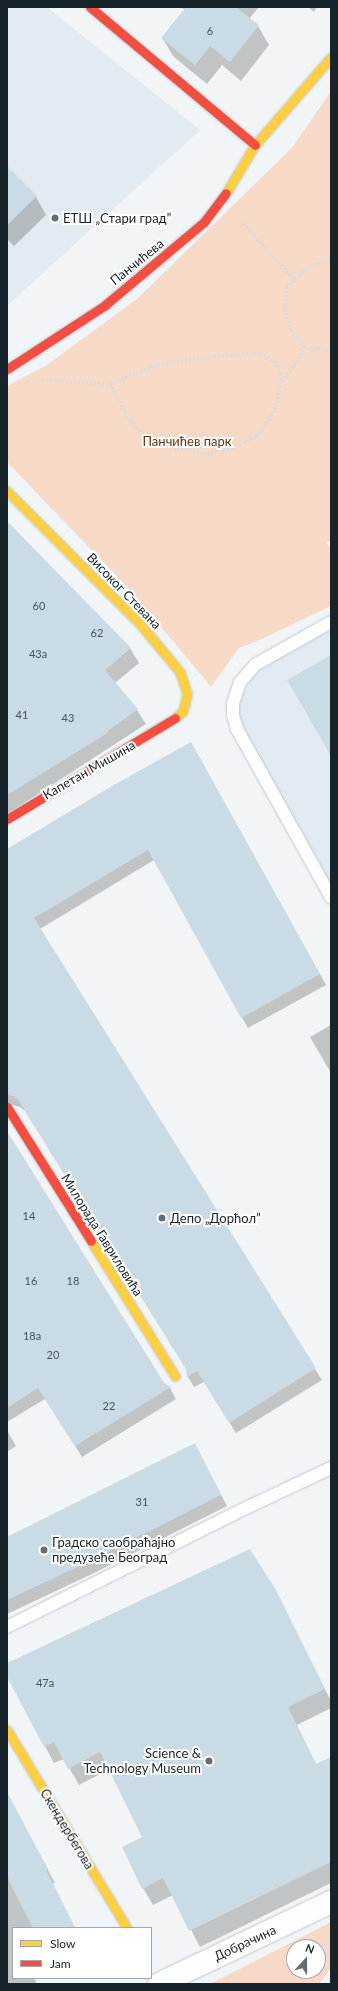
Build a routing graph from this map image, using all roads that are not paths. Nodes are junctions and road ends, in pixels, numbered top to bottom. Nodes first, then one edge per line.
1 (90, 7) edge
2 (331, 57) edge
3 (255, 146) junction
4 (8, 368) edge
5 (7, 491) edge
6 (331, 622) edge
7 (171, 722) joint
8 (7, 819) edge
9 (331, 897) edge
10 (7, 1107) edge
11 (175, 1376) dead end
12 (331, 1468) edge
13 (7, 1627) edge
14 (7, 1730) edge
15 (331, 1902) edge
16 (125, 1927) edge
17 (157, 1980) edge

1 - 3 street
2 - 3 street, Панчићева
3 - 4 street, Панчићева
5 - 7 street, Високог Стевана
6 - 9 lane
7 - 8 street, Капетан Мишина
10 - 11 street, Милорада Гавриловића
12 - 13 lane
14 - 16 street, Скендербегова
15 - 17 street, Добрачина

